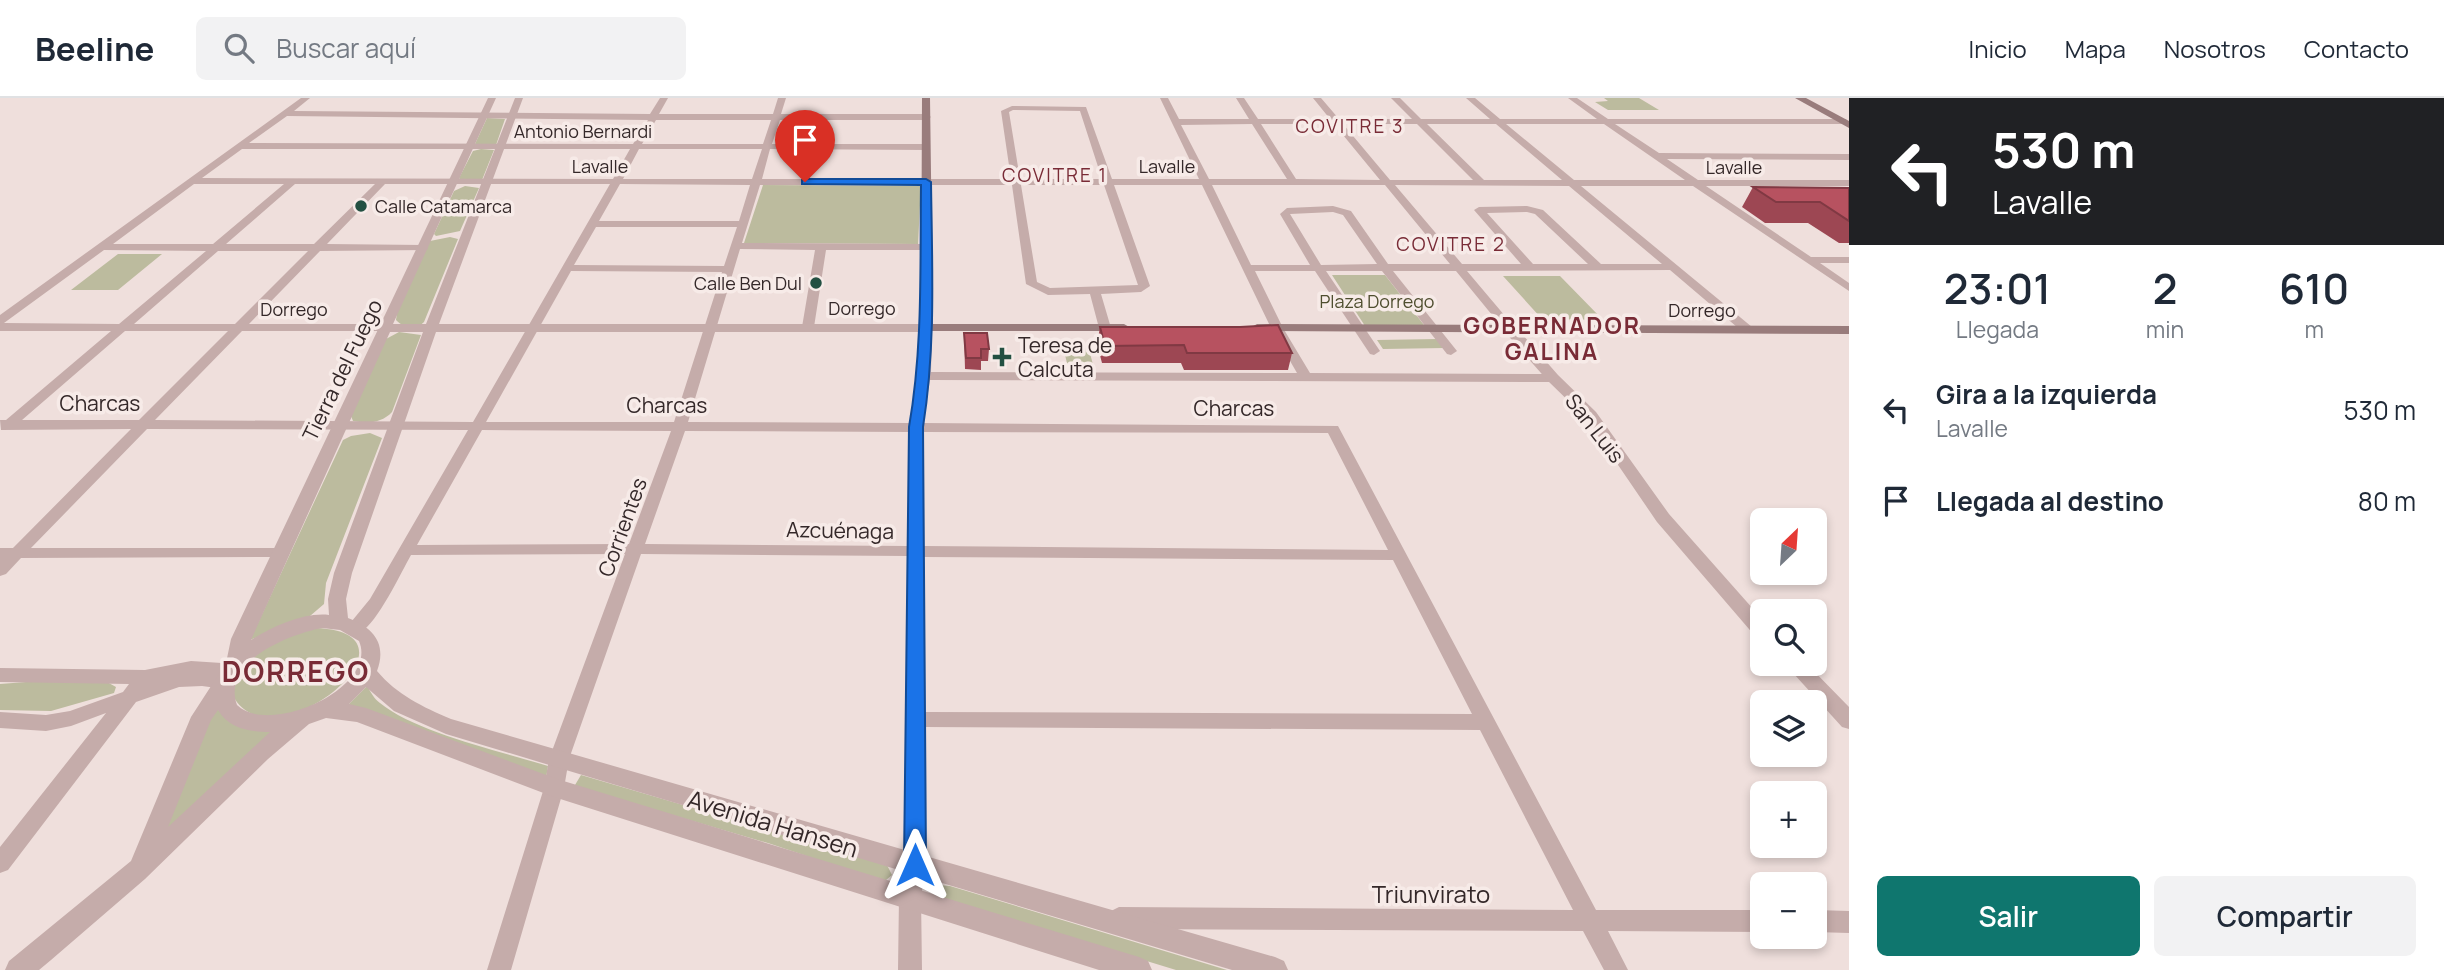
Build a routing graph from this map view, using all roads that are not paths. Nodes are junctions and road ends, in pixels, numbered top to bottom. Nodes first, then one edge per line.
1 (306, 98) edge
2 (492, 98) edge
3 (519, 98) edge
4 (664, 98) edge
5 (782, 98) edge
6 (926, 98) edge
7 (1046, 98) edge
8 (1164, 98) edge
9 (1240, 98) edge
10 (1317, 98) edge
11 (1395, 98) edge
12 (1471, 98) edge
13 (1572, 98) edge
14 (1798, 98) edge
15 (1049, 108) junction
16 (285, 113) junction
17 (482, 116) junction
18 (654, 116) junction
19 (776, 116) junction
20 (511, 117) junction
21 (927, 117) junction
22 (1605, 121) junction
23 (1177, 122) junction
24 (1258, 123) junction
25 (1338, 123) junction
26 (1419, 123) junction
27 (1501, 123) junction
28 (1846, 123) edge
29 (240, 146) junction
30 (470, 146) junction
31 (501, 146) junction
32 (635, 146) junction
33 (767, 146) junction
34 (926, 147) junction
35 (1655, 156) junction
36 (1849, 157) edge
37 (192, 181) junction
38 (382, 181) junction
39 (615, 181) junction
40 (292, 182) junction
41 (453, 182) junction
42 (487, 182) junction
43 (757, 182) junction
44 (926, 182) junction
45 (1016, 182) junction
46 (1109, 182) junction
47 (1205, 182) junction
48 (1293, 182) junction
49 (1388, 182) junction
50 (1480, 182) junction
51 (1574, 182) junction
52 (1694, 183) junction
53 (1849, 183) edge
54 (591, 224) junction
55 (743, 224) junction
56 (736, 246) junction
57 (102, 247) junction
58 (214, 247) junction
59 (318, 247) junction
60 (821, 247) junction
61 (926, 247) junction
62 (423, 248) junction
63 (1808, 260) junction
64 (1849, 260) edge
65 (1459, 267) junction
66 (1530, 267) junction
67 (1598, 267) junction
68 (1674, 267) junction
69 (567, 268) junction
70 (1247, 268) junction
71 (1318, 268) junction
72 (1385, 268) junction
73 (729, 269) junction
74 (1849, 288) edge
75 (1095, 292) junction
76 (0, 321) edge
77 (0, 327) edge
78 (535, 327) junction
79 (710, 327) junction
80 (808, 327) junction
81 (120, 328) junction
82 (238, 328) junction
83 (387, 328) junction
84 (430, 328) junction
85 (926, 328) junction
86 (1105, 328) junction
87 (1143, 328) edge
88 (1247, 328) edge
89 (1277, 328) junction
90 (1358, 328) junction
91 (1433, 329) junction
92 (1510, 329) junction
93 (1748, 330) junction
94 (1849, 330) edge
95 (1374, 351) dead end
96 (1451, 351) dead end
97 (924, 376) junction
98 (1553, 378) junction
99 (1307, 379) junction
100 (143, 424) junction
101 (479, 425) junction
102 (680, 426) junction
103 (3, 427) edge
104 (337, 427) junction
105 (395, 427) junction
106 (916, 427) junction
107 (637, 549) junction
108 (406, 550) junction
109 (917, 551) junction
110 (0, 553) edge
111 (17, 553) junction
112 (280, 553) junction
113 (1399, 555) junction
114 (0, 570) edge
115 (1750, 618) edge
116 (347, 624) junction
117 (366, 672) junction
118 (229, 675) junction
119 (0, 676) edge
120 (1806, 676) edge
121 (145, 677) junction
122 (129, 698) junction
123 (316, 712) junction
124 (916, 719) junction
125 (0, 720) edge
126 (1849, 721) edge
127 (1486, 722) junction
128 (559, 759) junction
129 (554, 788) junction
130 (0, 863) edge
131 (915, 865) junction
132 (140, 867) junction
133 (910, 897) junction
134 (1099, 918) junction
135 (1590, 919) junction
136 (1750, 921) edge
137 (1827, 921) edge
138 (1849, 922) edge
139 (18, 970) edge
140 (499, 970) edge
141 (910, 970) edge
142 (1139, 970) edge
143 (1275, 970) edge
144 (1616, 970) edge

1 - 16 street
2 - 17 street, Tierra del Fuego
3 - 20 street
4 - 18 street
5 - 19 street, Corrientes
6 - 21 main road
7 - 15 street
8 - 23 street
9 - 24 street
10 - 25 street, San Luis
11 - 26 street
12 - 27 street
13 - 22 street
14 - 28 main road
15 - 45 street
15 - 46 street
16 - 17 street
16 - 29 street
17 - 20 street
17 - 30 street, Tierra del Fuego
18 - 19 street
18 - 20 street
18 - 32 street
19 - 21 street
19 - 33 street, Corrientes
20 - 31 street
21 - 34 main road
22 - 27 street
22 - 28 street
22 - 35 street
23 - 24 street
23 - 47 street
24 - 25 street
24 - 48 street
25 - 26 street
25 - 49 street, San Luis
26 - 27 street
26 - 50 street
27 - 51 street
29 - 30 street, Antonio Bernardi
29 - 37 street
30 - 31 street, Antonio Bernardi
30 - 41 street, Tierra del Fuego
31 - 32 street, Antonio Bernardi
31 - 42 street
32 - 33 street, Antonio Bernardi
32 - 39 street
33 - 34 street, Antonio Bernardi
33 - 43 street, Corrientes
34 - 44 main road
35 - 36 street
35 - 52 street
37 - 40 street, Lavalle
37 - 57 street
38 - 40 street, Lavalle
38 - 41 street, Lavalle
38 - 59 street
39 - 42 street, Lavalle
39 - 43 street, Lavalle
39 - 54 street
40 - 58 street
41 - 42 street, Lavalle
41 - 62 street, Tierra del Fuego
42 - 84 street
43 - 44 street, Lavalle
43 - 55 street, Corrientes
44 - 45 street, Lavalle
44 - 61 main road
45 - 46 street, Lavalle
45 - 75 street
46 - 47 street, Lavalle
46 - 75 street
47 - 48 street, Lavalle
47 - 70 street
48 - 49 street, Lavalle
49 - 50 street, Lavalle
49 - 65 street, San Luis
50 - 51 street, Lavalle
51 - 52 street, Lavalle
51 - 68 street
52 - 53 street, Lavalle
52 - 63 street
54 - 55 street
54 - 69 street
55 - 56 street, Corrientes
56 - 60 street
56 - 73 street, Corrientes
57 - 58 street
57 - 76 street
58 - 59 street
58 - 81 street
59 - 62 street
59 - 82 street
60 - 61 street
60 - 80 street
61 - 85 main road
62 - 83 street, Tierra del Fuego
63 - 64 street
63 - 74 street
65 - 66 street
65 - 72 street
65 - 92 street, San Luis
66 - 67 street
66 - 67 street
67 - 68 street
68 - 93 street
69 - 73 street
69 - 78 street
70 - 71 street
70 - 89 street
71 - 72 street
71 - 72 street
71 - 90 street
72 - 91 street
73 - 79 street, Corrientes
75 - 86 street
77 - 81 street, Dorrego
78 - 79 street, Dorrego
78 - 84 street, Dorrego
78 - 101 street
79 - 80 street, Dorrego
79 - 102 street, Corrientes
80 - 85 street, Dorrego
81 - 82 street, Dorrego
81 - 103 street
82 - 83 street, Dorrego
82 - 100 street
83 - 84 street, Dorrego
83 - 104 street, Tierra del Fuego
84 - 105 street
85 - 86 main road, Dorrego
85 - 97 street
86 - 87 main road, Dorrego
88 - 89 main road, Dorrego
89 - 90 main road, Dorrego
89 - 99 street
90 - 91 main road, Dorrego
90 - 95 street
91 - 92 main road, Dorrego
91 - 96 street
92 - 93 main road, Dorrego
92 - 98 street, San Luis
93 - 94 main road, Dorrego
97 - 99 street
97 - 106 street
98 - 99 street
98 - 115 street, San Luis
100 - 103 street, Charcas
100 - 104 street, Charcas
100 - 111 street
101 - 102 street, Charcas
101 - 105 street, Charcas
101 - 108 street
102 - 106 street, Charcas
102 - 107 street, Corrientes
104 - 105 street, Charcas
104 - 112 street, Tierra del Fuego
105 - 116 street
106 - 109 street
106 - 113 street, Charcas
107 - 108 street, Azcuénaga
107 - 109 street, Azcuénaga
107 - 128 street, Corrientes
108 - 116 street
109 - 113 street, Azcuénaga
109 - 124 street
110 - 111 street
111 - 112 street
111 - 114 street
112 - 118 street, Tierra del Fuego
113 - 127 street
116 - 117 street
116 - 118 street
117 - 123 street
117 - 128 street, Avenida Hansen
118 - 121 street
118 - 122 street
118 - 123 street
118 - 132 street
119 - 121 street
120 - 126 street
121 - 122 street
122 - 125 street
122 - 130 street
123 - 129 street, Avenida Hansen
123 - 132 street
124 - 127 street
124 - 131 street
127 - 135 street
128 - 129 street, Corrientes
128 - 131 street, Avenida Hansen
129 - 133 street, Avenida Hansen
129 - 140 street, Corrientes
131 - 133 street
131 - 134 street, Avenida Hansen
132 - 139 street
133 - 141 street
133 - 142 street, Avenida Hansen
134 - 135 street, Triunvirato
134 - 143 street, Avenida Hansen
135 - 136 street, Triunvirato
135 - 144 street
137 - 138 street

